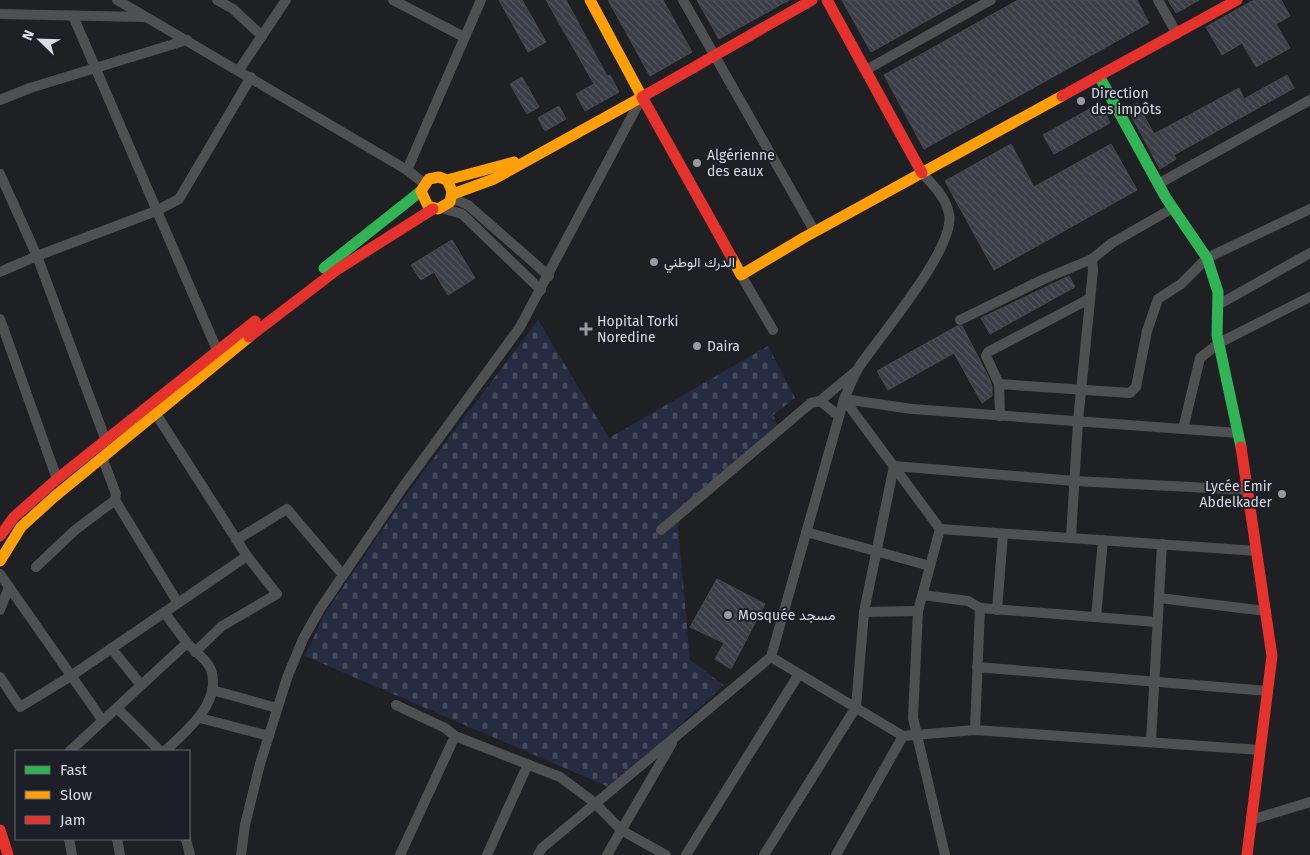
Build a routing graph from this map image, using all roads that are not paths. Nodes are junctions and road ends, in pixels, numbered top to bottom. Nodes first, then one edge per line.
1 (217, 0) edge
2 (286, 0) edge
3 (393, 0) edge
4 (481, 0) edge
5 (590, 0) edge
6 (683, 0) edge
7 (812, 0) edge
8 (827, 0) edge
9 (991, 0) edge
10 (1158, 0) edge
11 (1237, 0) edge
12 (122, 1) edge
13 (977, 3) edge
14 (0, 14) edge
15 (73, 16) junction
16 (147, 17) junction
17 (1176, 34) junction
18 (262, 36) junction
19 (464, 37) junction
20 (187, 40) junction
21 (714, 54) junction
22 (97, 68) junction
23 (239, 70) junction
24 (866, 70) junction
25 (251, 76) junction
26 (1099, 76) junction
27 (642, 97) junction
28 (0, 100) edge
29 (1310, 100) edge
30 (523, 160) junction
31 (408, 170) junction
32 (922, 173) junction
33 (0, 174) edge
34 (446, 180) junction
35 (1158, 184) junction
36 (423, 187) junction
37 (452, 196) junction
38 (438, 208) junction
39 (1173, 208) junction
40 (1310, 209) edge
41 (156, 210) junction
42 (814, 232) junction
43 (1310, 254) edge
44 (36, 256) junction
45 (1207, 258) junction
46 (1092, 260) junction
47 (0, 272) edge
48 (741, 275) junction
49 (549, 276) junction
50 (541, 290) junction
51 (1310, 297) edge
52 (1089, 299) junction
53 (1218, 305) junction
54 (0, 319) edge
55 (960, 320) dead end
56 (773, 330) dead end
57 (1219, 343) junction
58 (217, 350) junction
59 (858, 369) junction
60 (999, 384) junction
61 (1080, 390) junction
62 (844, 399) junction
63 (820, 400) junction
64 (156, 414) junction
65 (839, 416) junction
66 (1000, 416) junction
67 (1078, 421) junction
68 (1183, 429) junction
69 (1238, 433) junction
70 (106, 441) junction
71 (102, 457) junction
72 (894, 466) junction
73 (58, 479) junction
74 (1074, 481) junction
75 (1247, 490) junction
76 (115, 500) junction
77 (940, 529) junction
78 (661, 530) dead end
79 (806, 532) junction
80 (1003, 534) junction
81 (0, 536) edge
82 (1071, 538) junction
83 (236, 540) junction
84 (1103, 540) junction
85 (1162, 544) junction
86 (1256, 551) junction
87 (877, 552) junction
88 (247, 556) junction
89 (0, 561) edge
90 (930, 566) junction
91 (36, 567) dead end
92 (0, 574) edge
93 (343, 575) junction
94 (9, 587) junction
95 (923, 595) junction
96 (1159, 598) junction
97 (178, 603) junction
98 (980, 608) junction
99 (0, 610) edge
100 (998, 610) junction
101 (918, 611) junction
102 (1266, 611) junction
103 (164, 612) junction
104 (864, 612) junction
105 (1096, 618) junction
106 (1157, 622) junction
107 (187, 643) junction
108 (111, 648) junction
109 (195, 652) junction
110 (771, 657) junction
111 (977, 667) junction
112 (799, 674) junction
113 (71, 676) junction
114 (0, 677) edge
115 (1154, 681) junction
116 (142, 685) junction
117 (212, 690) junction
118 (1268, 691) junction
119 (396, 706) dead end
120 (117, 708) junction
121 (277, 708) junction
122 (856, 708) junction
123 (200, 718) junction
124 (103, 721) junction
125 (975, 730) junction
126 (915, 735) junction
127 (269, 736) junction
128 (455, 736) junction
129 (676, 736) junction
130 (903, 736) junction
131 (1151, 742) junction
132 (71, 750) edge
133 (159, 750) edge
134 (166, 750) edge
135 (1260, 750) junction
136 (528, 764) junction
137 (1310, 802) edge
138 (596, 803) junction
139 (1251, 820) junction
140 (0, 830) edge
141 (621, 830) junction
142 (69, 840) edge
143 (117, 840) edge
144 (186, 840) edge
145 (8, 855) edge
146 (72, 855) edge
147 (120, 855) edge
148 (190, 855) edge
149 (240, 855) edge
150 (400, 855) edge
151 (487, 855) edge
152 (538, 855) edge
153 (607, 855) edge
154 (666, 855) edge
155 (686, 855) edge
156 (764, 855) edge
157 (836, 855) edge
158 (945, 855) edge
159 (1246, 855) edge

1 - 18 street
2 - 18 street
3 - 19 street
4 - 19 street
5 - 27 street
6 - 21 street
7 - 21 street
8 - 24 street
9 - 13 street
10 - 17 street
11 - 17 street
12 - 16 street
13 - 24 street
14 - 15 street
15 - 16 street
15 - 22 street
16 - 20 street
17 - 26 street
18 - 23 street
19 - 31 street
20 - 22 street
20 - 23 street
21 - 27 street
21 - 42 street
22 - 28 street
22 - 41 street
23 - 25 street
24 - 32 street
25 - 31 street
25 - 41 street
26 - 32 street
26 - 35 street
27 - 30 street
27 - 48 street
27 - 49 street
29 - 35 street
30 - 34 street
30 - 37 street
31 - 36 street
32 - 42 street
32 - 59 street
33 - 44 street
34 - 36 street
34 - 37 street
35 - 39 street
36 - 38 street
36 - 58 street
37 - 38 street
37 - 49 street
38 - 50 street
38 - 64 street
39 - 45 street
39 - 46 street
40 - 45 street
41 - 44 street
41 - 58 street
42 - 48 street
43 - 53 street
44 - 47 street
44 - 70 street
45 - 53 street
45 - 61 street
46 - 52 street
46 - 55 street
48 - 56 street
49 - 50 street
50 - 93 street
51 - 57 street
52 - 60 street
52 - 61 street
53 - 57 street
54 - 73 street
57 - 68 street
57 - 69 street
58 - 70 street
59 - 62 street
59 - 63 street
60 - 61 street
60 - 66 street
61 - 67 street
62 - 65 street
62 - 66 street
62 - 72 street
63 - 65 street
63 - 78 street
64 - 71 street
64 - 83 street
65 - 79 street
66 - 67 street
67 - 68 street
67 - 74 street
68 - 69 street
69 - 75 street
70 - 73 street
71 - 76 street
71 - 89 street
72 - 74 street
72 - 77 street
72 - 87 street
73 - 81 street
74 - 75 street
74 - 82 street
75 - 86 street
76 - 91 street
76 - 97 street
77 - 80 street
77 - 90 street
79 - 87 street
79 - 110 street
80 - 82 street
80 - 100 street
82 - 84 street
83 - 88 street
83 - 93 street
84 - 85 street
84 - 105 street
85 - 86 street
85 - 96 street
86 - 102 street
87 - 90 street
87 - 104 street
88 - 97 street
88 - 109 street
90 - 95 street
92 - 94 street
93 - 121 street
94 - 99 street
94 - 113 street
95 - 98 street
95 - 101 street
96 - 102 street
96 - 106 street
97 - 103 street
98 - 100 street
98 - 111 street
100 - 105 street
101 - 104 street
101 - 126 street
102 - 118 street
103 - 107 street
103 - 108 street
104 - 122 street
105 - 106 street
106 - 115 street
107 - 109 street
107 - 116 street
108 - 113 street
108 - 116 street
109 - 117 street
110 - 112 street
110 - 129 street
111 - 115 street
111 - 125 street
112 - 122 street
112 - 155 street
113 - 114 street
113 - 124 street
115 - 118 street
115 - 131 street
116 - 120 street
117 - 121 street
117 - 123 street
118 - 135 street
119 - 128 street
120 - 124 street
120 - 133 street
121 - 127 street
122 - 130 street
122 - 156 street
123 - 127 street
123 - 134 street
124 - 132 street
125 - 126 street
125 - 131 street
126 - 130 street
126 - 158 street
127 - 149 street
128 - 136 street
128 - 150 street
129 - 138 street
129 - 141 street
130 - 157 street
131 - 135 street
135 - 139 street
136 - 138 street
136 - 151 street
137 - 139 street
138 - 141 street
138 - 152 street
139 - 159 street
140 - 145 street
141 - 153 street
141 - 154 street
142 - 146 street
143 - 147 street
144 - 148 street

